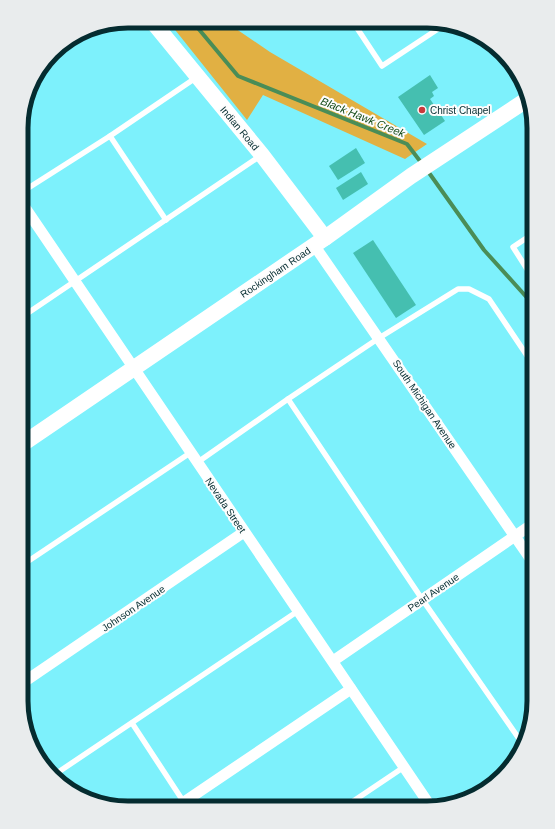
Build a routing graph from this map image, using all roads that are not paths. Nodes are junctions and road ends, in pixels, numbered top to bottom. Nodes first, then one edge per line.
1 (158, 28) edge
2 (357, 28) edge
3 (438, 29) edge
4 (198, 77) junction
5 (523, 102) edge
6 (110, 136) junction
7 (262, 155) junction
8 (28, 188) edge
9 (28, 212) edge
10 (166, 220) junction
11 (527, 238) edge
12 (320, 242) junction
13 (527, 269) edge
14 (75, 281) junction
15 (28, 313) edge
16 (379, 338) junction
17 (527, 356) edge
18 (134, 370) junction
19 (288, 399) junction
20 (28, 441) edge
21 (190, 453) junction
22 (198, 462) junction
23 (527, 528) edge
24 (244, 532) junction
25 (515, 536) junction
26 (527, 554) edge
27 (28, 561) edge
28 (422, 599) junction
29 (298, 611) junction
30 (333, 661) junction
31 (28, 679) edge
32 (351, 689) junction
33 (132, 723) junction
34 (519, 739) edge
35 (404, 767) junction
36 (58, 773) edge
37 (183, 801) edge
38 (192, 801) edge
39 (353, 801) edge
40 (427, 801) edge

1 - 4 street, Indian Road
2 - 3 lane
4 - 6 lane
4 - 7 street, Indian Road
5 - 12 street, Rockingham Road
6 - 8 lane
6 - 10 lane
7 - 10 lane
7 - 12 street, Indian Road
9 - 14 street, Nevada Street
10 - 14 lane
11 - 13 lane
12 - 16 street, South Michigan Avenue
12 - 18 street, Rockingham Road
14 - 15 lane
14 - 18 street, Nevada Street
16 - 17 lane
16 - 19 lane
16 - 25 street, South Michigan Avenue
18 - 20 street, Rockingham Road
18 - 21 street, Nevada Street
19 - 22 lane
19 - 28 lane
21 - 22 street, Nevada Street
21 - 27 lane
22 - 24 street, Nevada Street
23 - 25 street, Pearl Avenue
24 - 29 street, Nevada Street
24 - 31 street, Johnson Avenue
25 - 26 street, South Michigan Avenue
25 - 28 street, Pearl Avenue
28 - 30 street, Pearl Avenue
28 - 34 lane
29 - 30 street, Nevada Street
29 - 33 lane
30 - 32 street, Nevada Street
32 - 35 street, Nevada Street
32 - 38 street
33 - 36 lane
33 - 37 lane
35 - 39 lane
35 - 40 street, Nevada Street

